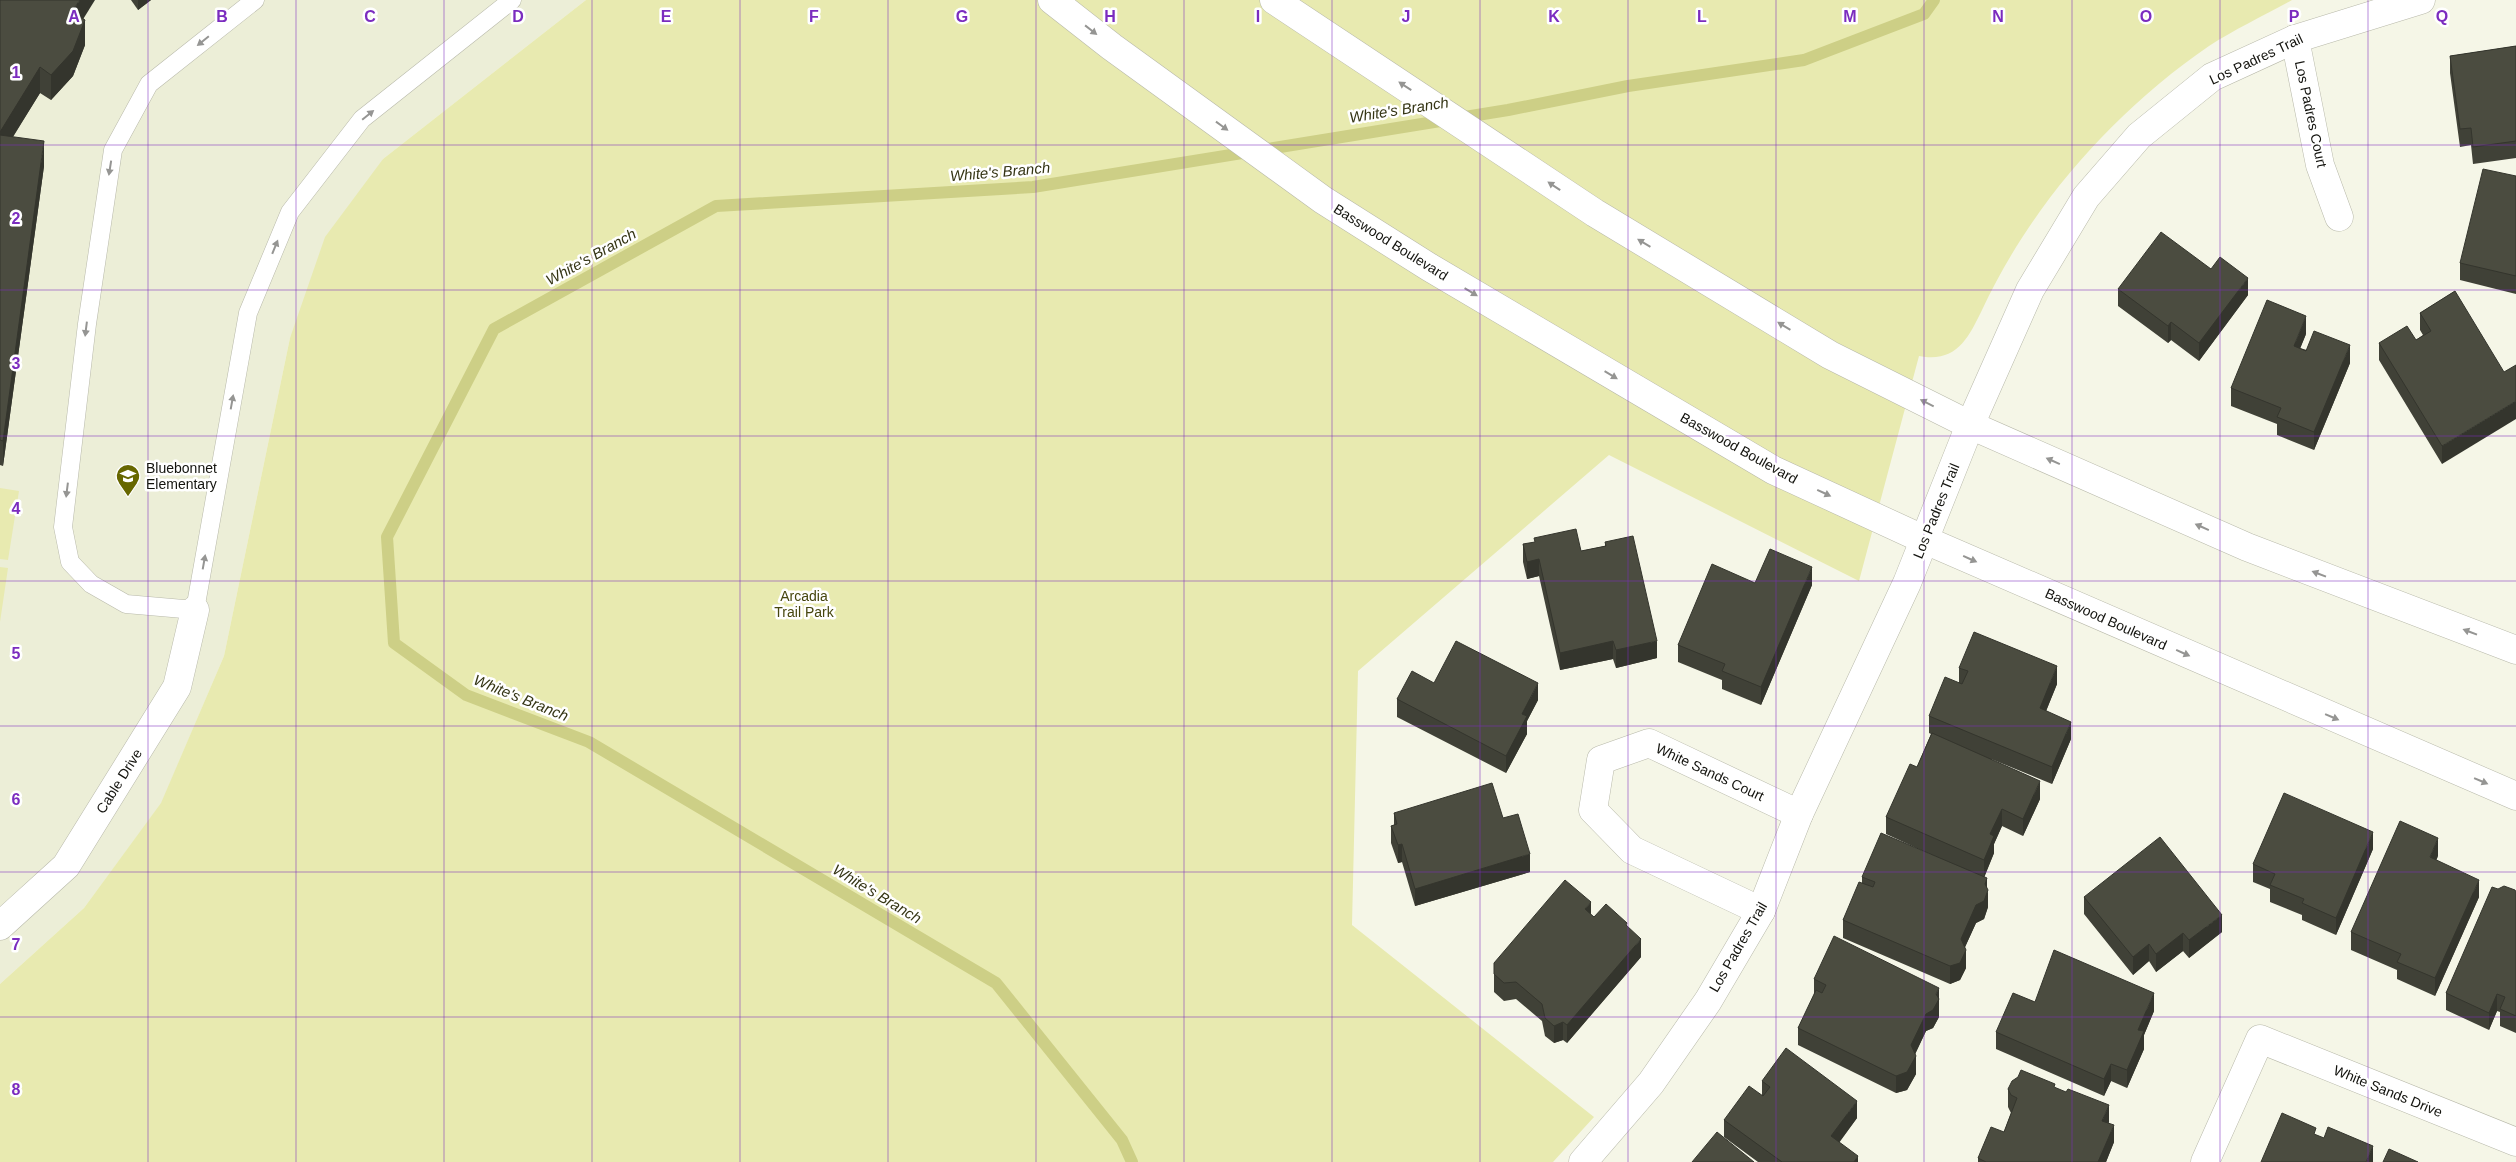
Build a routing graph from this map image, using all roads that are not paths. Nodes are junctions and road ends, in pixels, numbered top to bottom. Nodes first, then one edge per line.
1 (255, 0) edge
2 (512, 0) edge
3 (1052, 0) edge
4 (1274, 0) edge
5 (2421, 0) edge
6 (2295, 38) junction
7 (2339, 217) dead end
8 (1970, 425) junction
9 (1925, 540) junction
10 (195, 610) junction
11 (2516, 650) edge
12 (2516, 796) edge
13 (1799, 814) junction
14 (1761, 912) junction
15 (0, 926) edge
16 (2516, 1142) edge
17 (1583, 1162) edge
18 (2205, 1162) edge

1 -> 10 lane
10 -> 2 lane
3 -> 9 main road, Basswood Boulevard
8 -> 4 main road
5 - 6 main road, Los Padres Trail
6 - 7 main road, Los Padres Court
6 - 8 main road, Los Padres Trail
8 - 9 main road, Los Padres Trail
11 -> 8 main road
9 -> 12 main road, Basswood Boulevard
9 - 13 main road, Los Padres Trail
10 - 15 main road, Cable Drive
13 - 14 main road, Los Padres Trail
13 - 14 main road, White Sands Court
14 - 17 main road, Los Padres Trail
16 - 18 main road, White Sands Drive

